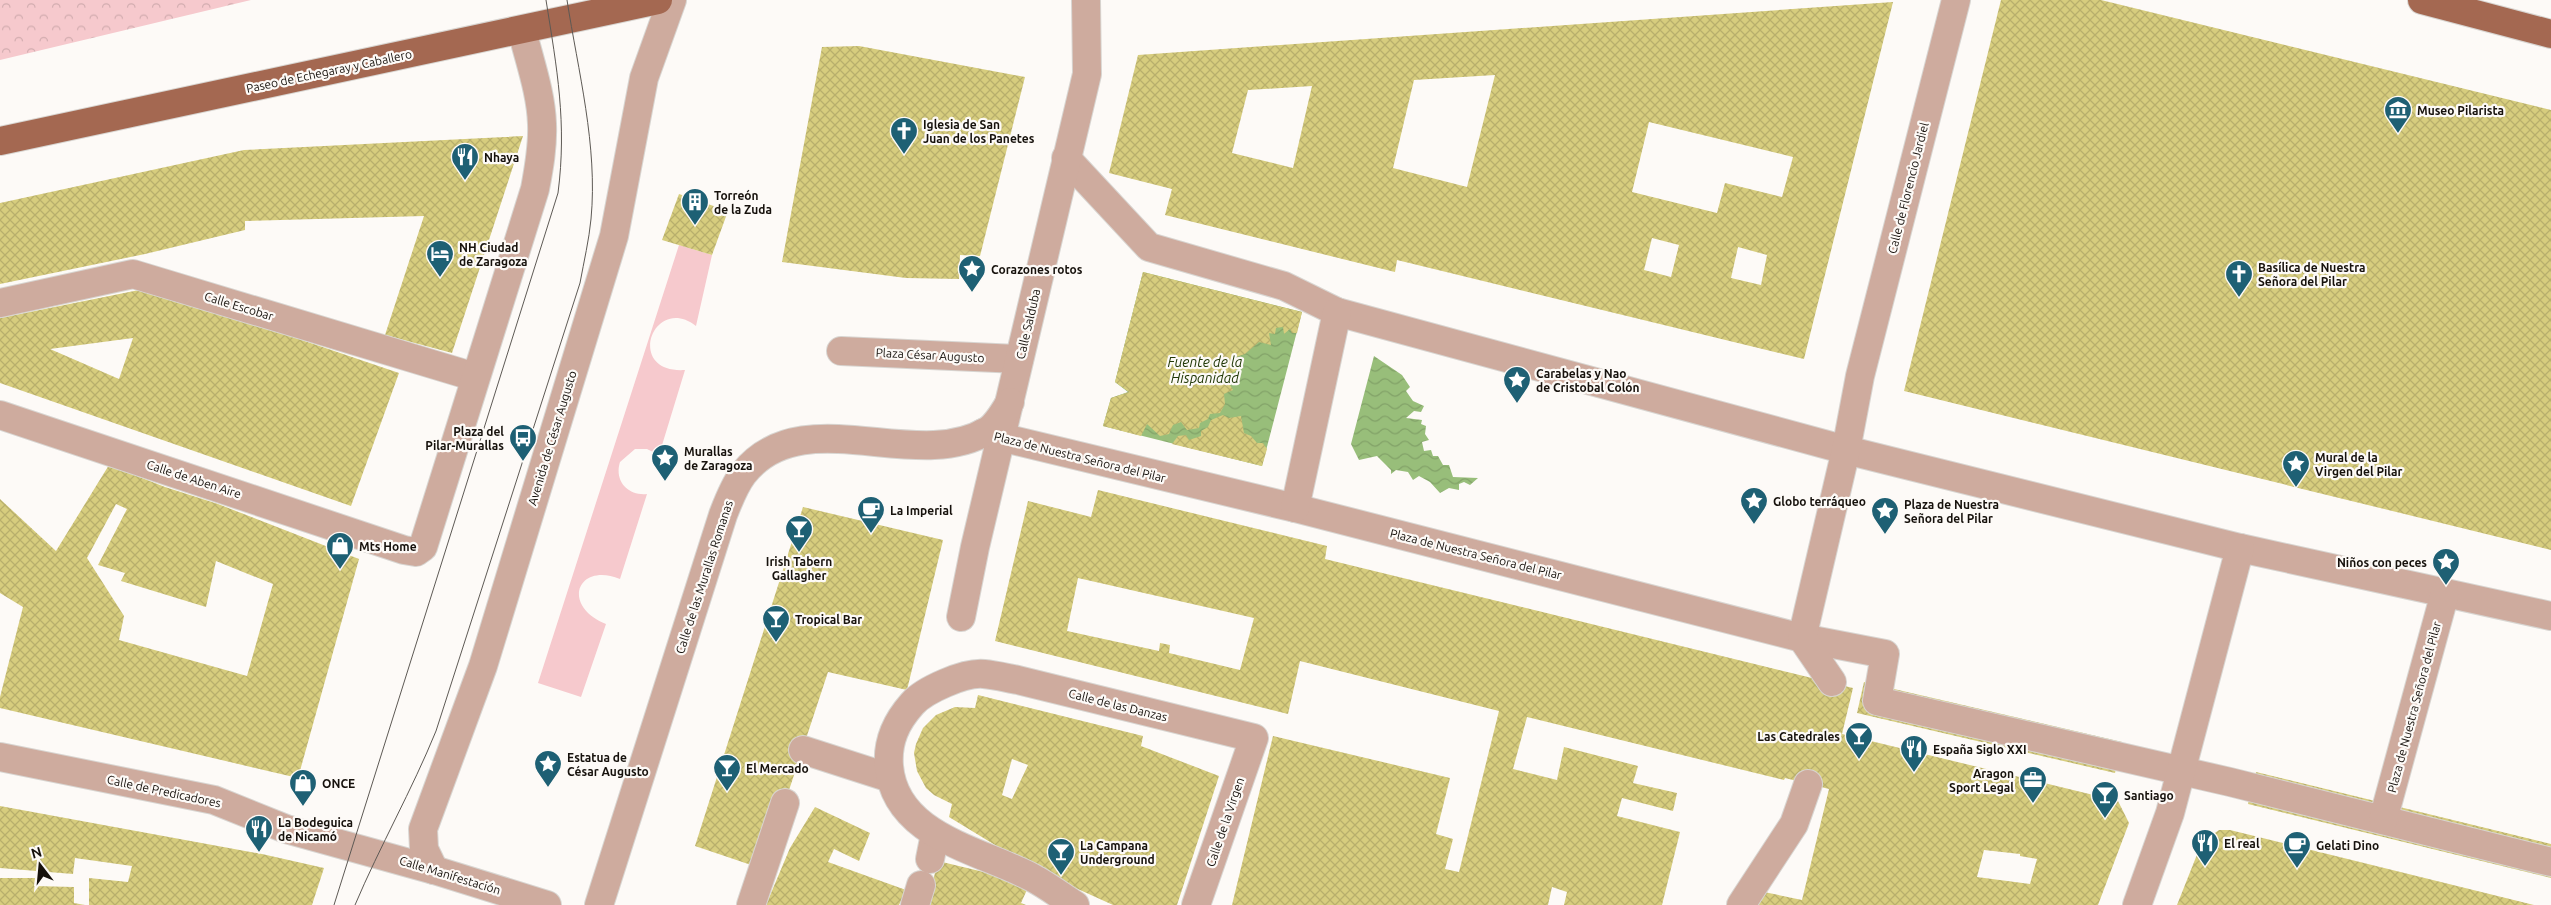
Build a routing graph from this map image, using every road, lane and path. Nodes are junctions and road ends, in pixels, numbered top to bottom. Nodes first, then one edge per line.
1 (658, 0) edge
2 (672, 0) edge
3 (1086, 0) edge
4 (1956, 0) edge
5 (2422, 0) edge
6 (522, 30) junction
7 (2551, 34) edge
8 (0, 141) edge
9 (1066, 158) junction
10 (0, 303) edge
11 (1337, 312) junction
12 (841, 351) dead end
13 (1019, 359) junction
14 (475, 377) junction
15 (0, 415) edge
16 (992, 436) junction
17 (1846, 450) junction
18 (1295, 508) junction
19 (2240, 548) junction
20 (2445, 593) junction
21 (2551, 616) edge
22 (961, 617) dead end
23 (1802, 638) junction
24 (1832, 682) dead end
25 (1254, 738) joint
26 (803, 750) dead end
27 (0, 757) edge
28 (2182, 771) junction
29 (890, 778) junction
30 (1808, 784) dead end
31 (785, 803) dead end
32 (2383, 820) junction
33 (352, 847) joint
34 (2551, 862) edge
35 (434, 870) junction
36 (547, 905) edge
37 (599, 905) edge
38 (751, 905) edge
39 (1075, 905) edge
40 (1196, 905) edge
41 (1741, 905) edge
42 (2137, 905) edge

1 - 6 main road, Paseo de Echegaray y Caballero
2 - 35 street, Avenida de César Augusto
3 - 9 street, Calle Salduba
4 - 17 street, Calle de Florencio Jardiel
5 - 7 main road
6 - 8 main road, Paseo de Echegaray y Caballero
6 - 14 street
9 - 11 street
9 - 13 street, Calle Salduba
10 - 14 street, Calle Escobar
11 - 17 street
11 - 18 street
12 - 13 street, Plaza César Augusto
13 - 16 street, Calle Salduba
14 - 15 street, Calle de Aben Aire
16 - 18 street, Plaza de Nuestra Señora del Pilar
16 - 22 street, Calle Salduba
16 - 37 street, Calle de las Murallas Romanas
17 - 19 street
17 - 23 street
18 - 23 street, Plaza de Nuestra Señora del Pilar
19 - 20 street
19 - 28 street
20 - 21 street
20 - 32 street, Plaza de Nuestra Señora del Pilar
23 - 24 street
23 - 28 street, Plaza de Nuestra Señora del Pilar
25 - 29 street, Calle de las Danzas
25 - 40 street, Calle de la Virgen
26 - 29 street
27 - 33 street, Calle de Predicadores
28 - 32 street, Plaza de Nuestra Señora del Pilar
28 - 42 street
29 - 39 street
30 - 41 street
31 - 38 street
32 - 34 street, Plaza de Nuestra Señora del Pilar
33 - 35 street, Calle Manifestación
35 - 36 street, Calle Manifestación

